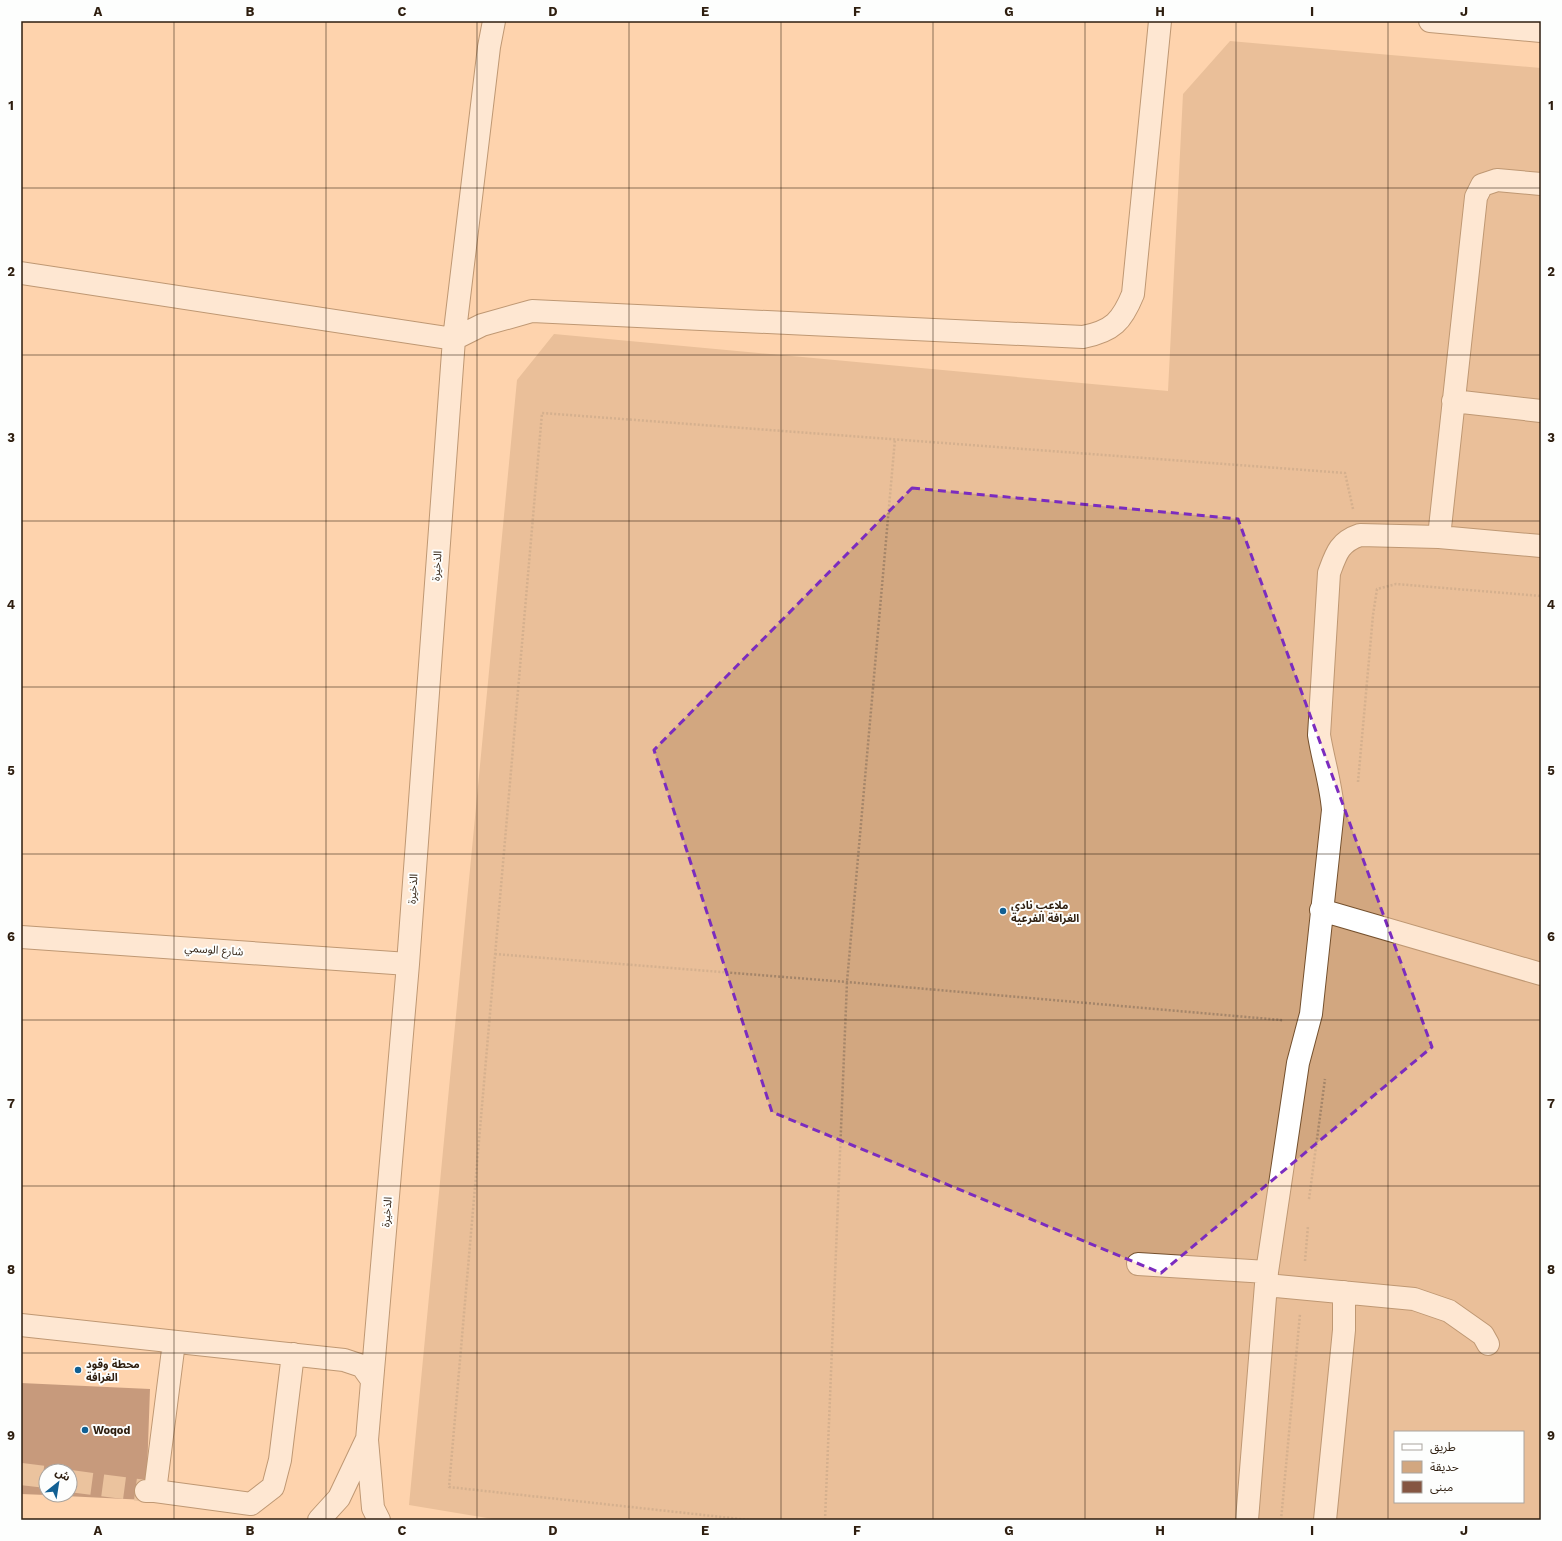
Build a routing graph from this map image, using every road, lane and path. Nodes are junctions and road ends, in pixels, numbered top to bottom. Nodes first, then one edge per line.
1 (494, 21) edge
2 (1160, 21) edge
3 (1430, 21) edge
4 (1501, 24) edge
5 (1541, 31) edge
6 (1541, 184) edge
7 (21, 273) edge
8 (454, 339) junction
9 (1453, 401) junction
10 (1541, 411) edge
11 (895, 439) junction
12 (1360, 535) junction
13 (1439, 537) junction
14 (1541, 546) edge
15 (1541, 596) edge
16 (1358, 782) dead end
17 (1321, 910) junction
18 (21, 937) edge
19 (495, 954) junction
20 (408, 964) junction
21 (1541, 974) edge
22 (847, 982) junction
23 (1304, 1042) junction
24 (1325, 1074) dead end
25 (1309, 1199) dead end
26 (1308, 1226) dead end
27 (1138, 1264) dead end
28 (1267, 1278) junction
29 (1302, 1289) junction
30 (1344, 1292) junction
31 (21, 1325) edge
32 (174, 1342) junction
33 (1488, 1344) dead end
34 (293, 1354) junction
35 (372, 1380) junction
36 (367, 1440) junction
37 (319, 1520) edge
38 (379, 1520) edge
39 (749, 1520) edge
40 (825, 1520) edge
41 (1247, 1520) edge
42 (1281, 1520) edge
43 (1325, 1520) edge

1 - 8 street, الذخيرة
2 - 8 street
3 - 4 street
4 - 5 street
6 - 9 street
7 - 8 street
8 - 20 street, الذخيرة
9 - 10 street
9 - 13 street
11 - 12 path
11 - 19 path
11 - 22 path
12 - 13 street
12 - 17 street
13 - 14 street
15 - 16 path
17 - 21 street
17 - 23 street
18 - 20 street, شارع الوسمي
19 - 22 path
19 - 39 path
20 - 35 street, الذخيرة
22 - 23 path
22 - 40 path
23 - 28 street
24 - 25 path
26 - 29 path
27 - 28 street
28 - 29 street
28 - 41 street
29 - 30 street
29 - 42 path
30 - 33 street
30 - 43 street
31 - 32 street
32 - 34 street
32 - 34 street
34 - 35 street
35 - 36 street, الذخيرة
36 - 37 street, الذخيرة
36 - 38 street, الذخيرة

